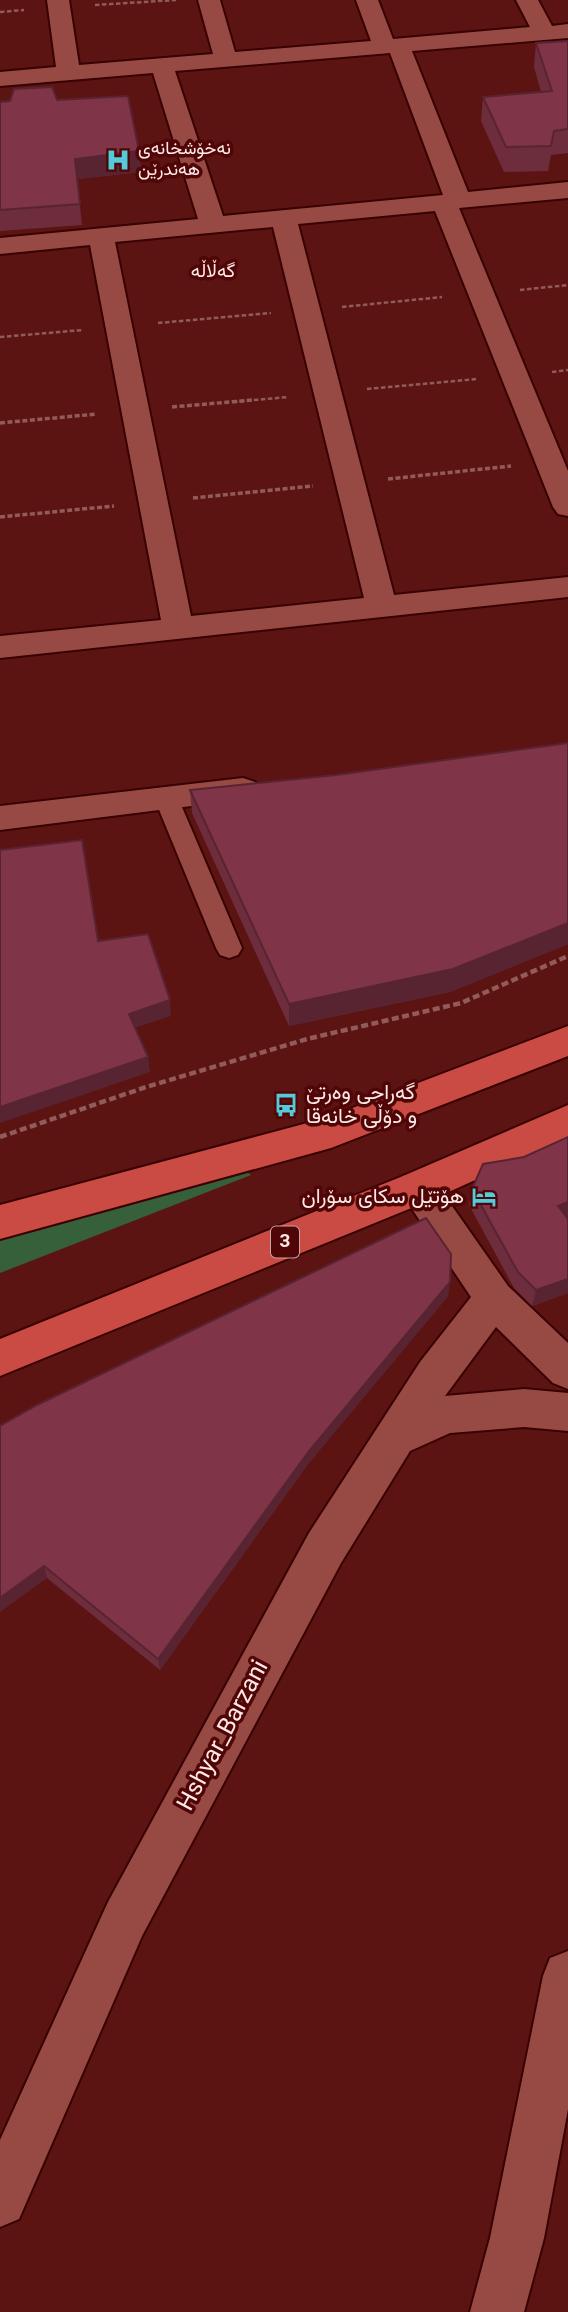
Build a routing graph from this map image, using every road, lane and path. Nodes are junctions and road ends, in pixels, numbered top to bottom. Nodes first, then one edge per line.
1 (58, 0) edge
2 (209, 0) edge
3 (367, 0) edge
4 (527, 0) edge
5 (568, 31) edge
6 (544, 33) junction
7 (392, 46) junction
8 (226, 60) junction
9 (162, 66) junction
10 (69, 74) junction
11 (0, 79) edge
12 (568, 190) edge
13 (451, 201) junction
14 (284, 218) junction
15 (213, 225) junction
16 (101, 236) junction
17 (0, 246) edge
18 (568, 370) edge
19 (515, 376) junction
20 (328, 393) junction
21 (135, 411) junction
22 (0, 423) edge
23 (550, 463) junction
24 (351, 482) junction
25 (153, 502) junction
26 (568, 507) edge
27 (0, 517) edge
28 (568, 587) edge
29 (382, 607) junction
30 (178, 628) junction
31 (0, 647) edge
32 (278, 786) edge
33 (167, 800) junction
34 (0, 818) edge
35 (229, 948) dead end
36 (568, 956) edge
37 (568, 1041) edge
38 (568, 1121) edge
39 (0, 1137) edge
40 (417, 1188) junction
41 (0, 1222) edge
42 (495, 1298) junction
43 (0, 1358) edge
44 (568, 1370) edge
45 (568, 1412) edge
46 (394, 1437) junction
47 (568, 1976) edge
48 (0, 2200) edge
49 (497, 2312) edge

1 - 10 street
2 - 8 street
3 - 7 street
4 - 6 street
5 - 6 street
6 - 7 street
7 - 8 street
7 - 13 street
8 - 9 street
9 - 10 street
9 - 15 street
10 - 11 street
12 - 13 street
13 - 14 street
13 - 19 street
14 - 15 street
14 - 20 street
15 - 16 street
16 - 17 street
16 - 21 street
18 - 19 path
19 - 20 path
19 - 23 street
20 - 21 path
20 - 24 street
21 - 22 path
21 - 25 street
23 - 24 path
23 - 26 street
24 - 25 path
24 - 29 street
25 - 27 path
25 - 30 street
28 - 29 street
29 - 30 street
30 - 31 street
32 - 33 street
33 - 34 street
33 - 35 lane
36 - 39 path
37 - 41 highway
38 - 40 highway, 3
40 - 42 street
40 - 43 highway, 3
42 - 44 street
42 - 46 street, Hshyar_Barzani
45 - 46 street
46 - 48 street, Hshyar_Barzani
47 - 49 street

